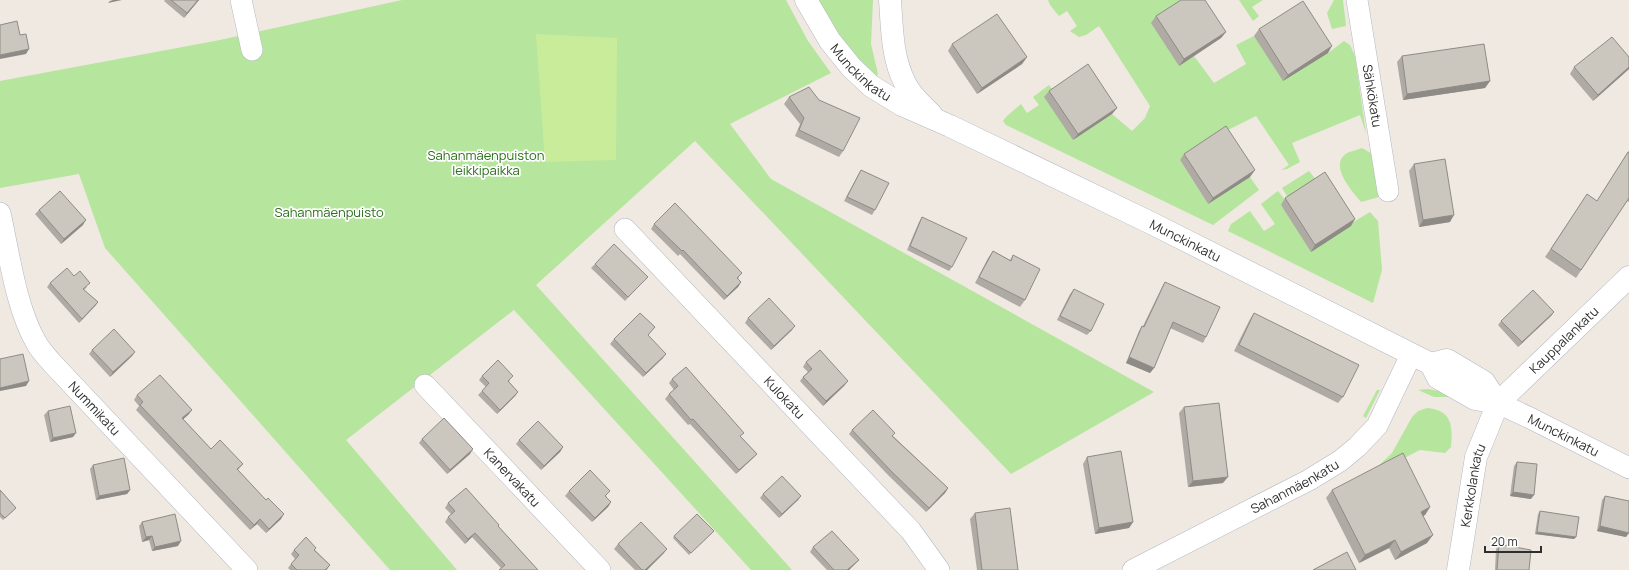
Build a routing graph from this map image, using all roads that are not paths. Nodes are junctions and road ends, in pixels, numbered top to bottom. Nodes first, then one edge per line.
1 (241, 0) edge
2 (806, 0) edge
3 (890, 0) edge
4 (1357, 0) edge
5 (252, 50) dead end
6 (938, 121) junction
7 (1388, 191) dead end
8 (0, 213) edge
9 (625, 229) dead end
10 (1629, 276) edge
11 (1411, 355) junction
12 (425, 385) dead end
13 (1498, 404) junction
14 (1629, 468) edge
15 (247, 570) edge
16 (600, 570) edge
17 (939, 570) edge
18 (1133, 570) edge
19 (1458, 570) edge

1 - 5 street
2 - 6 main road, Munckinkatu
3 - 6 main road, Munckinkatu
4 - 7 street, Sähkökatu
6 - 11 main road, Munckinkatu
8 - 15 street, Nummikatu
9 - 17 street, Kulokatu
10 - 13 main road, Kauppalankatu
11 - 13 main road, Munckinkatu
11 - 18 street, Sahanmäenkatu
12 - 16 street, Kanervakatu
13 - 14 street, Munckinkatu
13 - 19 main road, Kerkkolankatu

